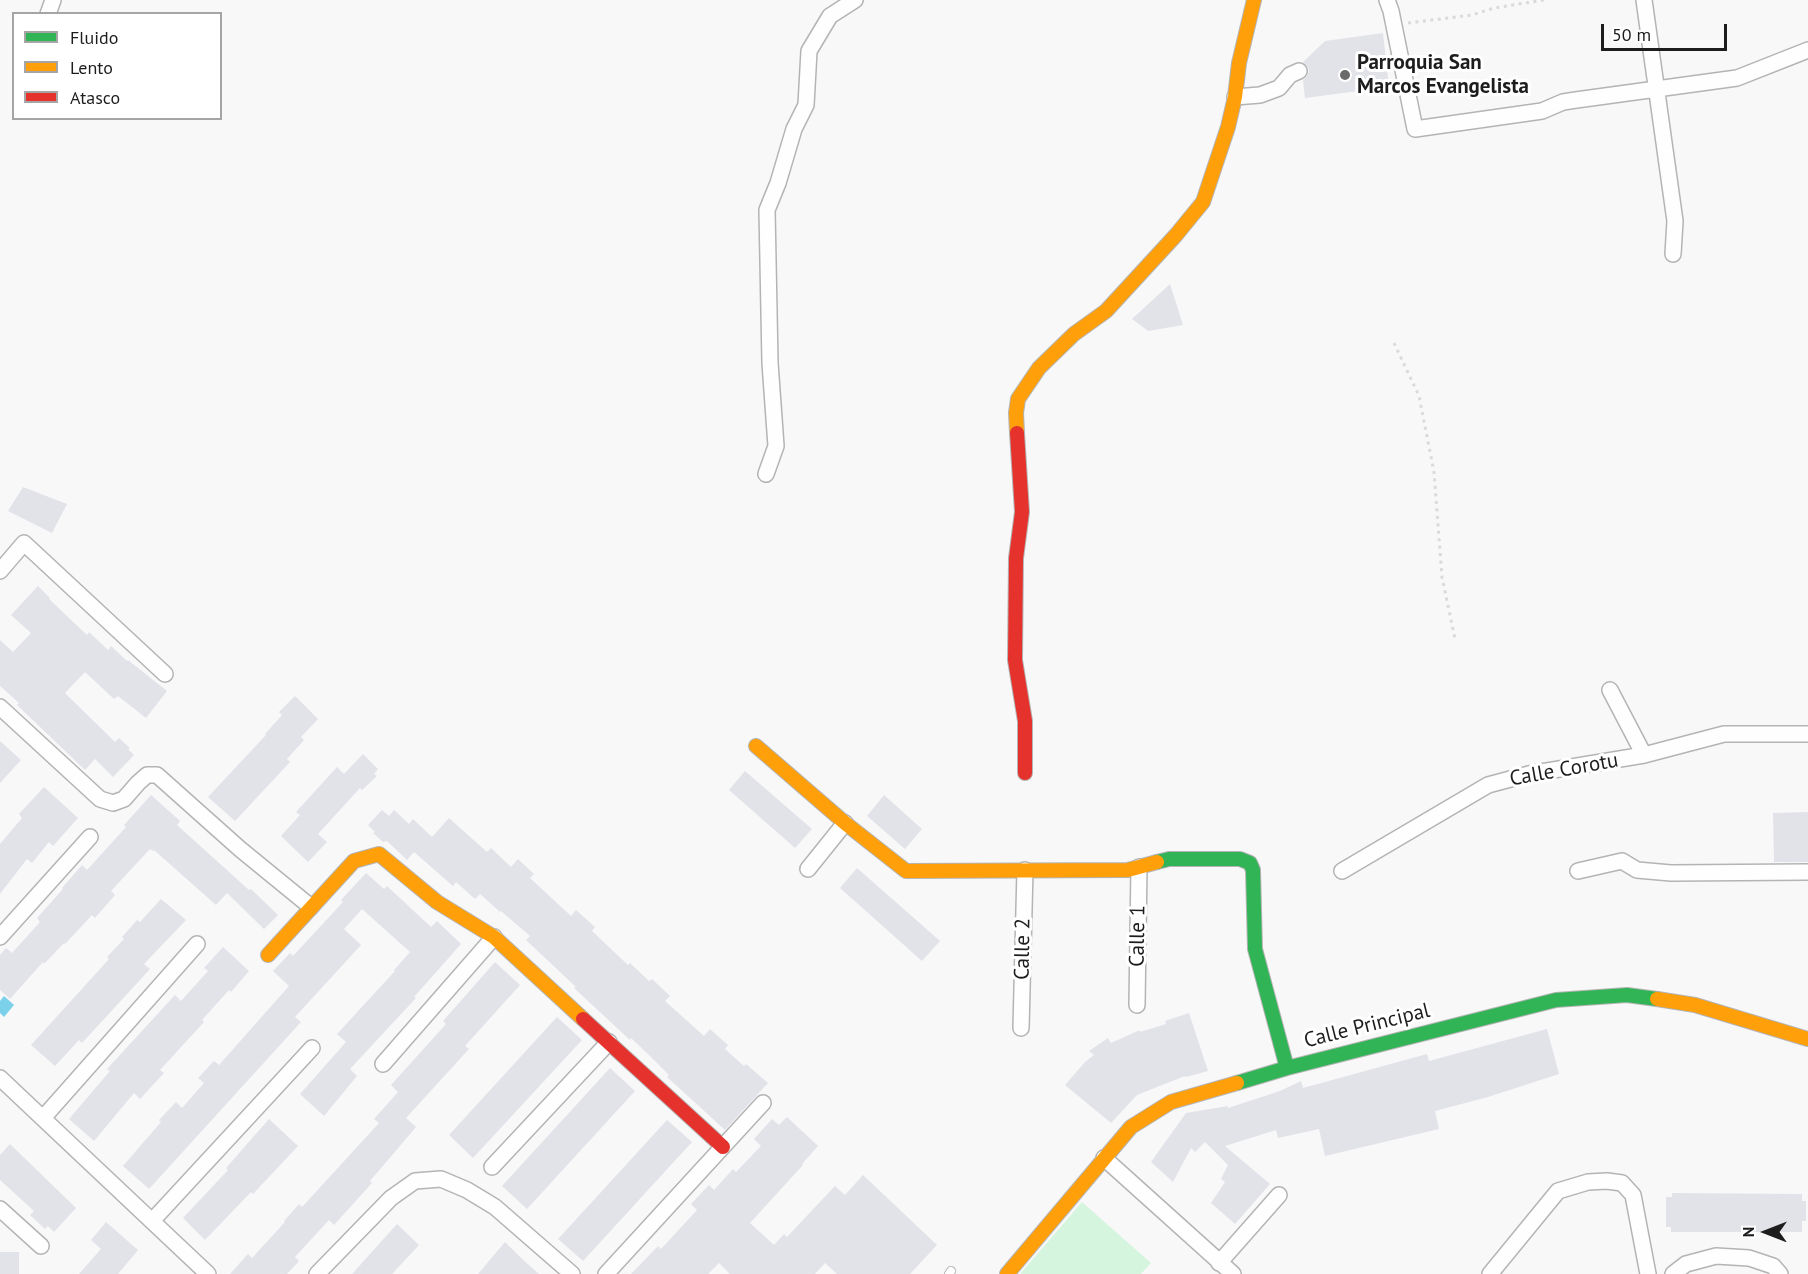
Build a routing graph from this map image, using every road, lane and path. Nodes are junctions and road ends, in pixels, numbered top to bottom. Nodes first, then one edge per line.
1 (855, 0) edge
2 (1254, 0) edge
3 (1387, 0) edge
4 (1544, 0) edge
5 (1644, 0) edge
6 (1394, 25) junction
7 (1808, 50) edge
8 (1299, 71) dead end
9 (1656, 89) junction
10 (1235, 97) junction
11 (1673, 254) dead end
12 (1394, 344) dead end
13 (765, 474) dead end
14 (0, 571) edge
15 (1455, 639) dead end
16 (165, 674) dead end
17 (1610, 690) dead end
18 (0, 707) edge
19 (1808, 734) edge
20 (756, 746) dead end
21 (1644, 755) junction
22 (1025, 773) dead end
23 (845, 824) junction
24 (90, 837) dead end
25 (1139, 867) junction
26 (808, 869) dead end
27 (1025, 870) junction
28 (1578, 871) dead end
29 (1342, 872) dead end
30 (1808, 872) edge
31 (311, 907) junction
32 (0, 937) edge
33 (494, 937) junction
34 (197, 944) dead end
35 (268, 955) dead end
36 (1137, 1005) dead end
37 (1021, 1028) dead end
38 (1808, 1039) edge
39 (609, 1042) junction
40 (312, 1048) dead end
41 (383, 1064) dead end
42 (1287, 1068) junction
43 (0, 1078) edge
44 (763, 1103) dead end
45 (42, 1118) junction
46 (723, 1147) junction
47 (1104, 1158) junction
48 (492, 1167) dead end
49 (1280, 1195) dead end
50 (0, 1209) edge
51 (152, 1221) junction
52 (41, 1246) dead end
53 (1220, 1263) junction
54 (208, 1274) edge
55 (317, 1274) edge
56 (572, 1274) edge
57 (606, 1274) edge
58 (1007, 1274) edge
59 (1233, 1274) edge
60 (1490, 1274) edge
61 (1648, 1274) edge
62 (1673, 1274) edge
63 (1780, 1274) edge

1 - 13 street
2 - 10 street
3 - 6 street
4 - 6 path
5 - 9 street
6 - 9 street
7 - 9 street
8 - 10 street
9 - 11 street
10 - 22 street
12 - 15 path
14 - 16 street
17 - 21 street
18 - 31 street
19 - 21 street, Calle Corotu
20 - 23 street
21 - 29 street, Calle Corotu
23 - 26 street
23 - 27 street
24 - 32 street
25 - 27 street
25 - 36 street, Calle 1
25 - 42 street
27 - 37 street, Calle 2
28 - 30 street
31 - 33 street
31 - 35 street
33 - 39 street
33 - 41 street
34 - 45 street
38 - 42 street, Calle Principal
39 - 46 street
39 - 48 street
40 - 51 street
42 - 47 street, Calle Principal
43 - 45 street
44 - 46 street
45 - 51 street
46 - 57 street
47 - 53 street
47 - 58 street, Calle Principal
49 - 53 street
50 - 52 street
51 - 54 street
53 - 59 street
55 - 56 street
60 - 61 street
62 - 63 street

